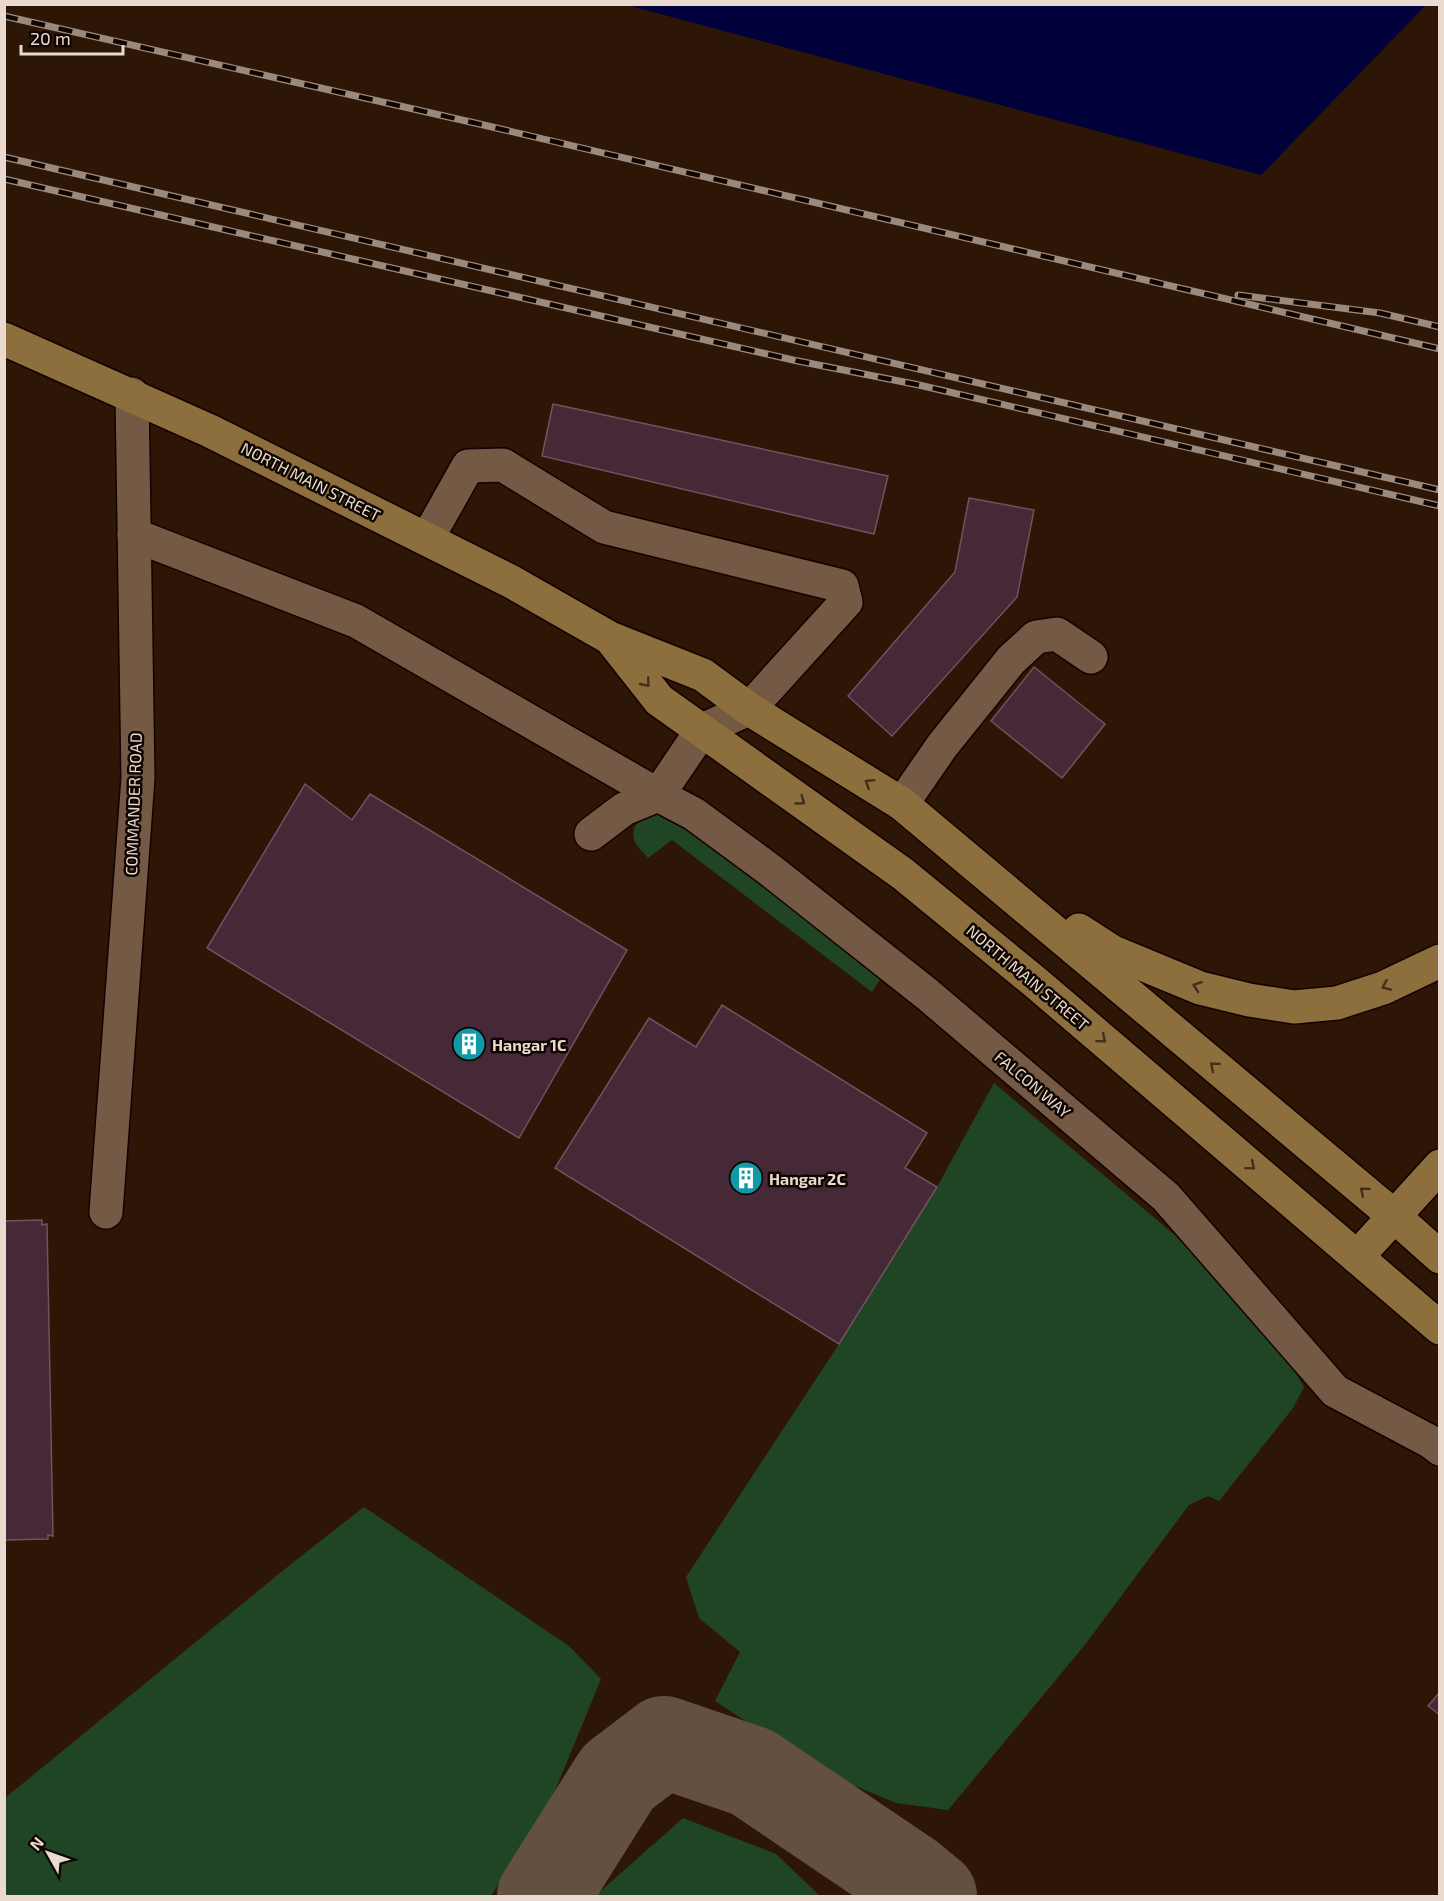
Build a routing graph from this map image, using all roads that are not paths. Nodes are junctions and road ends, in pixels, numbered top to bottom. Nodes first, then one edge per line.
1 (4, 339) edge
2 (132, 394) junction
3 (134, 535) junction
4 (427, 539) junction
5 (610, 638) junction
6 (1091, 657) dead end
7 (749, 709) junction
8 (702, 730) junction
9 (658, 795) junction
10 (902, 804) junction
11 (591, 834) dead end
12 (1440, 961) edge
13 (1440, 1166) edge
14 (106, 1212) dead end
15 (1394, 1216) junction
16 (1357, 1257) junction
17 (1440, 1257) edge
18 (1440, 1328) edge
19 (1440, 1449) edge

1 - 2 main road, NORTH MAIN STREET
2 - 3 street, COMMANDER ROAD
2 - 4 main road, NORTH MAIN STREET
3 - 9 street, FALCON WAY
3 - 14 street, COMMANDER ROAD
4 - 5 main road, NORTH MAIN STREET
4 - 7 street
5 - 7 main road, NORTH MAIN STREET
5 -> 8 main road, NORTH MAIN STREET
6 - 10 street
7 - 8 street
10 -> 7 main road, NORTH MAIN STREET
8 - 9 street
8 -> 16 main road, NORTH MAIN STREET
9 - 11 street
9 - 19 street, FALCON WAY
12 -> 10 main road
15 -> 10 main road, NORTH MAIN STREET
13 - 15 main road
15 - 16 main road
15 - 17 main road, NORTH MAIN STREET
16 - 18 main road, NORTH MAIN STREET

